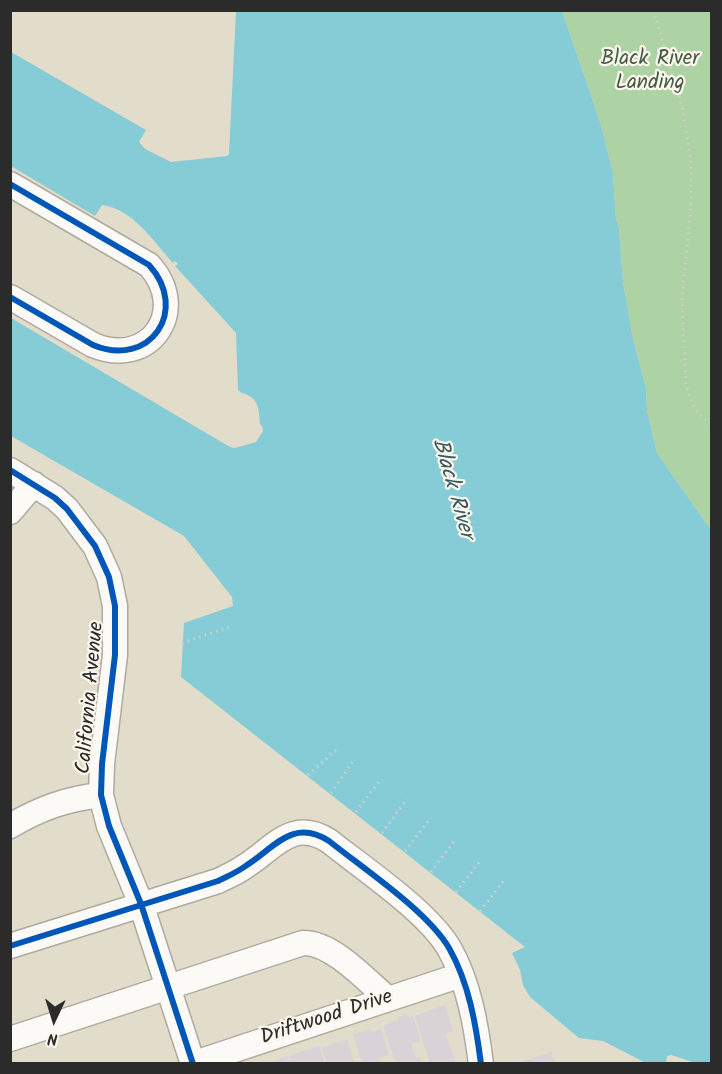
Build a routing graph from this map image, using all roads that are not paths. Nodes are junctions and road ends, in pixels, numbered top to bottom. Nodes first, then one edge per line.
1 (10, 184) edge
2 (10, 297) edge
3 (10, 470) edge
4 (34, 484) junction
5 (10, 512) edge
6 (101, 795) junction
7 (10, 826) edge
8 (141, 904) junction
9 (10, 946) edge
10 (461, 975) junction
11 (168, 987) junction
12 (388, 999) junction
13 (10, 1039) edge
14 (193, 1063) edge
15 (481, 1064) edge

1 - 2 street
3 - 4 street, California Avenue
4 - 5 street
4 - 6 street, California Avenue
6 - 7 street
6 - 8 street, California Avenue
8 - 9 street
8 - 10 street
8 - 11 street, California Avenue
10 - 12 street, Driftwood Drive
10 - 15 street
11 - 12 street
11 - 13 street
11 - 14 street, California Avenue
12 - 14 street, Driftwood Drive

